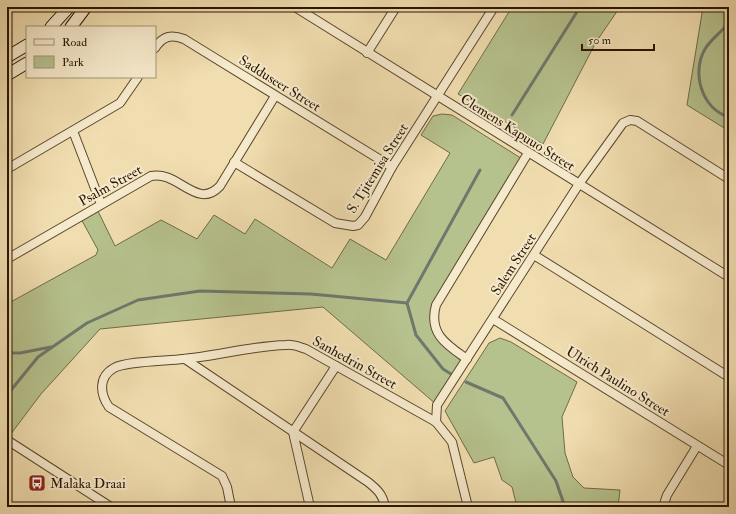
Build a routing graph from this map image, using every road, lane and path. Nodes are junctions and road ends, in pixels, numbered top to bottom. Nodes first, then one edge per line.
1 (69, 7) edge
2 (86, 7) edge
3 (294, 7) edge
4 (396, 7) edge
5 (494, 7) edge
6 (51, 26) edge
7 (72, 26) edge
8 (26, 46) edge
9 (156, 47) edge
10 (367, 53) junction
11 (7, 57) edge
12 (26, 64) edge
13 (7, 75) edge
14 (137, 78) edge
15 (275, 96) junction
16 (437, 97) junction
17 (73, 131) junction
18 (528, 153) junction
19 (234, 162) junction
20 (392, 167) junction
21 (7, 169) edge
22 (729, 179) edge
23 (579, 184) junction
24 (101, 204) junction
25 (534, 255) junction
26 (7, 259) edge
27 (729, 277) edge
28 (493, 319) junction
29 (184, 359) junction
30 (467, 359) junction
31 (336, 366) junction
32 (729, 377) edge
33 (436, 422) junction
34 (293, 432) junction
35 (7, 440) edge
36 (697, 446) junction
37 (729, 465) edge
38 (111, 507) edge
39 (231, 507) edge
40 (310, 507) edge
41 (385, 507) edge
42 (468, 507) edge
43 (663, 507) edge

1 - 6 main road
2 - 7 main road
3 - 10 street, Clemens Kapuuo Street
4 - 10 street
5 - 16 street, S. Tjitemisa Street
8 - 11 main road
9 - 15 street, Sadduseer Street
10 - 16 street, Clemens Kapuuo Street
12 - 13 main road
14 - 17 street
15 - 19 street, Psalm Street
15 - 20 street, Sadduseer Street
16 - 18 street, Clemens Kapuuo Street
16 - 20 street, S. Tjitemisa Street
17 - 21 street
17 - 24 street
18 - 23 street, Clemens Kapuuo Street
18 - 30 street
19 - 20 street, S. Tjitemisa Street
19 - 24 street, Psalm Street
22 - 23 street, Salem Street
23 - 25 street, Salem Street
23 - 27 street, Clemens Kapuuo Street
24 - 26 street, Psalm Street
25 - 28 street, Salem Street
25 - 32 street
28 - 30 street, Salem Street
28 - 36 street, Ulrich Paulino Street
29 - 31 street, Sanhedrin Street
29 - 34 street
29 - 39 street, Sanhedrin Street
30 - 33 street, Salem Street
31 - 33 street, Sanhedrin Street
31 - 34 street
33 - 42 street, Sanhedrin Street
34 - 40 street
34 - 41 street
35 - 38 street
36 - 37 street, Ulrich Paulino Street
36 - 43 street

